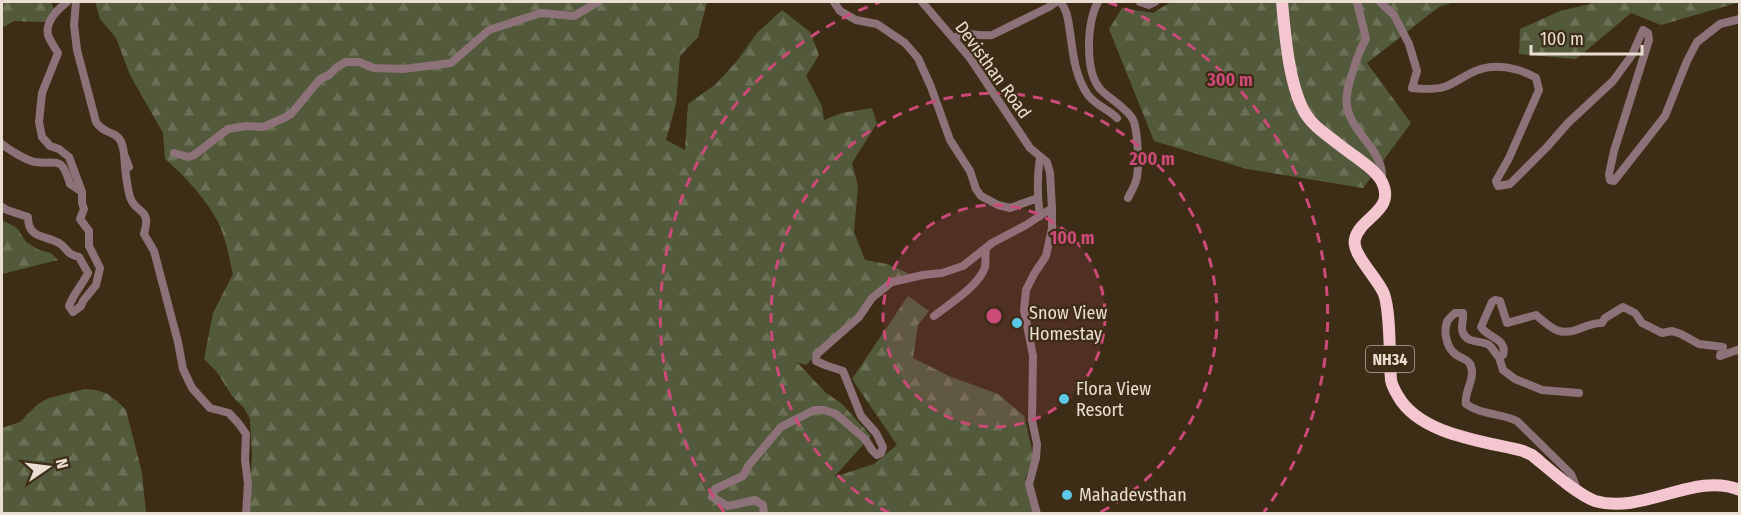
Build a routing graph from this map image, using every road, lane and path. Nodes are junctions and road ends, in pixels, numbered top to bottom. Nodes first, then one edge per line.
1 (67, 2) edge
2 (76, 2) edge
3 (598, 2) edge
4 (834, 2) edge
5 (922, 2) edge
6 (1058, 2) edge
7 (1098, 2) edge
8 (1140, 2) edge
9 (1155, 2) edge
10 (1282, 2) edge
11 (1357, 2) edge
12 (1380, 2) edge
13 (1740, 19) edge
14 (953, 39) junction
15 (1118, 118) dead end
16 (2, 144) edge
17 (174, 153) dead end
18 (124, 154) junction
19 (1040, 157) junction
20 (129, 167) dead end
21 (1382, 183) junction
22 (82, 192) junction
23 (1038, 198) junction
24 (1128, 198) dead end
25 (2, 207) edge
26 (1052, 208) junction
27 (1040, 216) junction
28 (986, 248) junction
29 (934, 316) dead end
30 (1740, 349) edge
31 (1499, 357) junction
32 (1579, 393) dead end
33 (1740, 490) edge
34 (1579, 493) junction
35 (246, 513) edge
36 (764, 513) edge
37 (1037, 513) edge

1 - 22 street
2 - 18 street
3 - 17 street
4 - 23 street
5 - 14 street, Devisthan Road
6 - 14 street
6 - 15 street
7 - 24 street
8 - 9 street
10 - 21 highway
11 - 21 street
12 - 13 street
14 - 19 street, Devisthan Road
16 - 22 street
18 - 20 street
18 - 35 street
19 - 23 street
19 - 26 street, Devisthan Road
21 - 34 highway, NH34
22 - 25 street
23 - 27 street
26 - 27 street
26 - 37 street, Devisthan Road
27 - 28 street
28 - 29 street
28 - 36 street
30 - 31 street
31 - 32 street
31 - 34 street
33 - 34 highway, NH34

